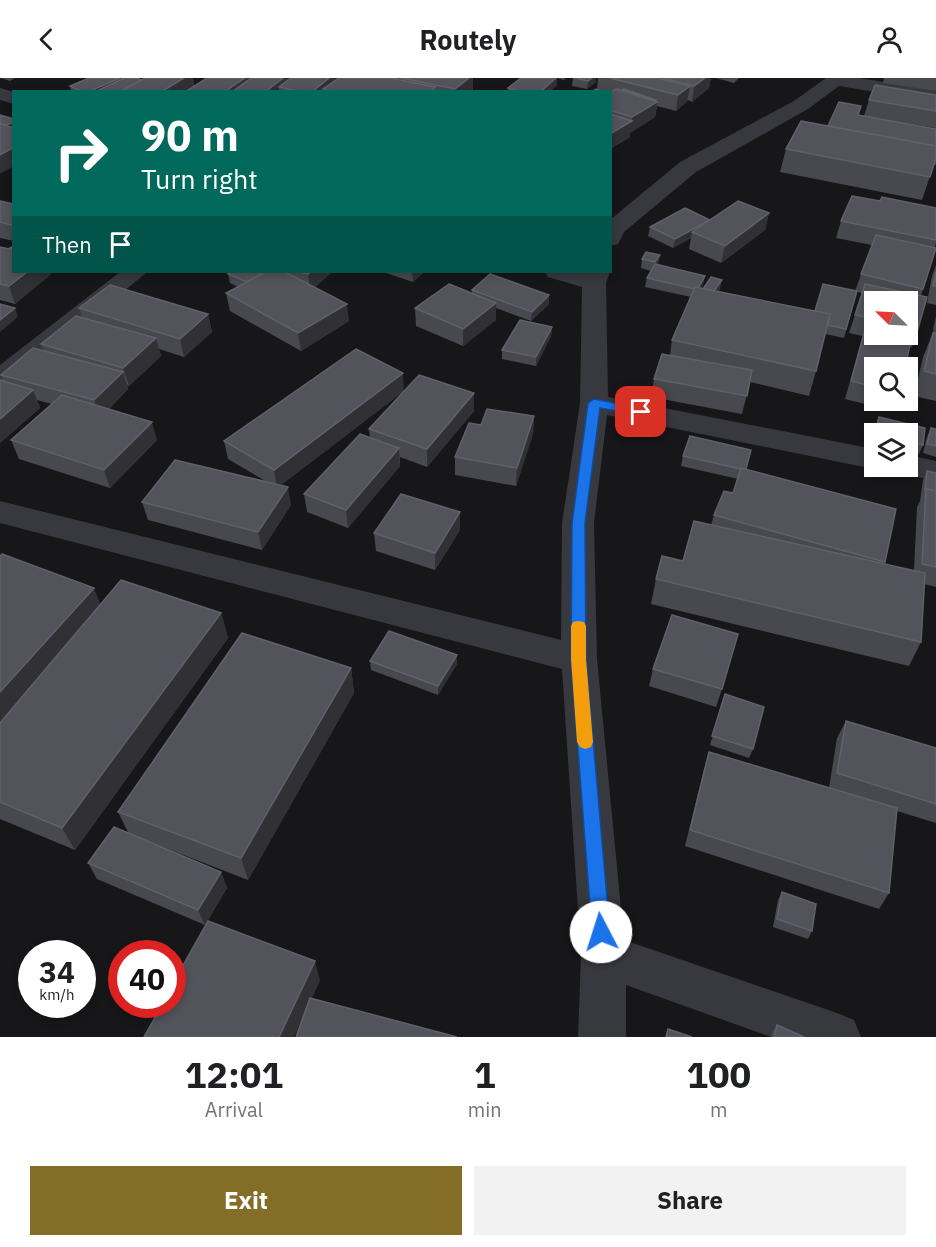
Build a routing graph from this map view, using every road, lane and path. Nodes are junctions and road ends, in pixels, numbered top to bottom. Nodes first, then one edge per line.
1 (837, 79) edge
2 (936, 96) edge
3 (612, 234) edge
4 (134, 273) edge
5 (565, 273) edge
6 (596, 277) edge
7 (0, 378) edge
8 (594, 403) junction
9 (864, 457) edge
10 (918, 467) edge
11 (936, 471) edge
12 (0, 512) edge
13 (579, 659) junction
14 (603, 955) junction
15 (602, 1037) edge
16 (837, 1037) edge

1 - 2 street
1 - 3 street
4 - 7 street
5 - 6 street
6 - 8 street
8 - 9 street
8 - 13 street
10 - 11 street
12 - 13 street
13 - 14 street
14 - 15 street
14 - 16 street

